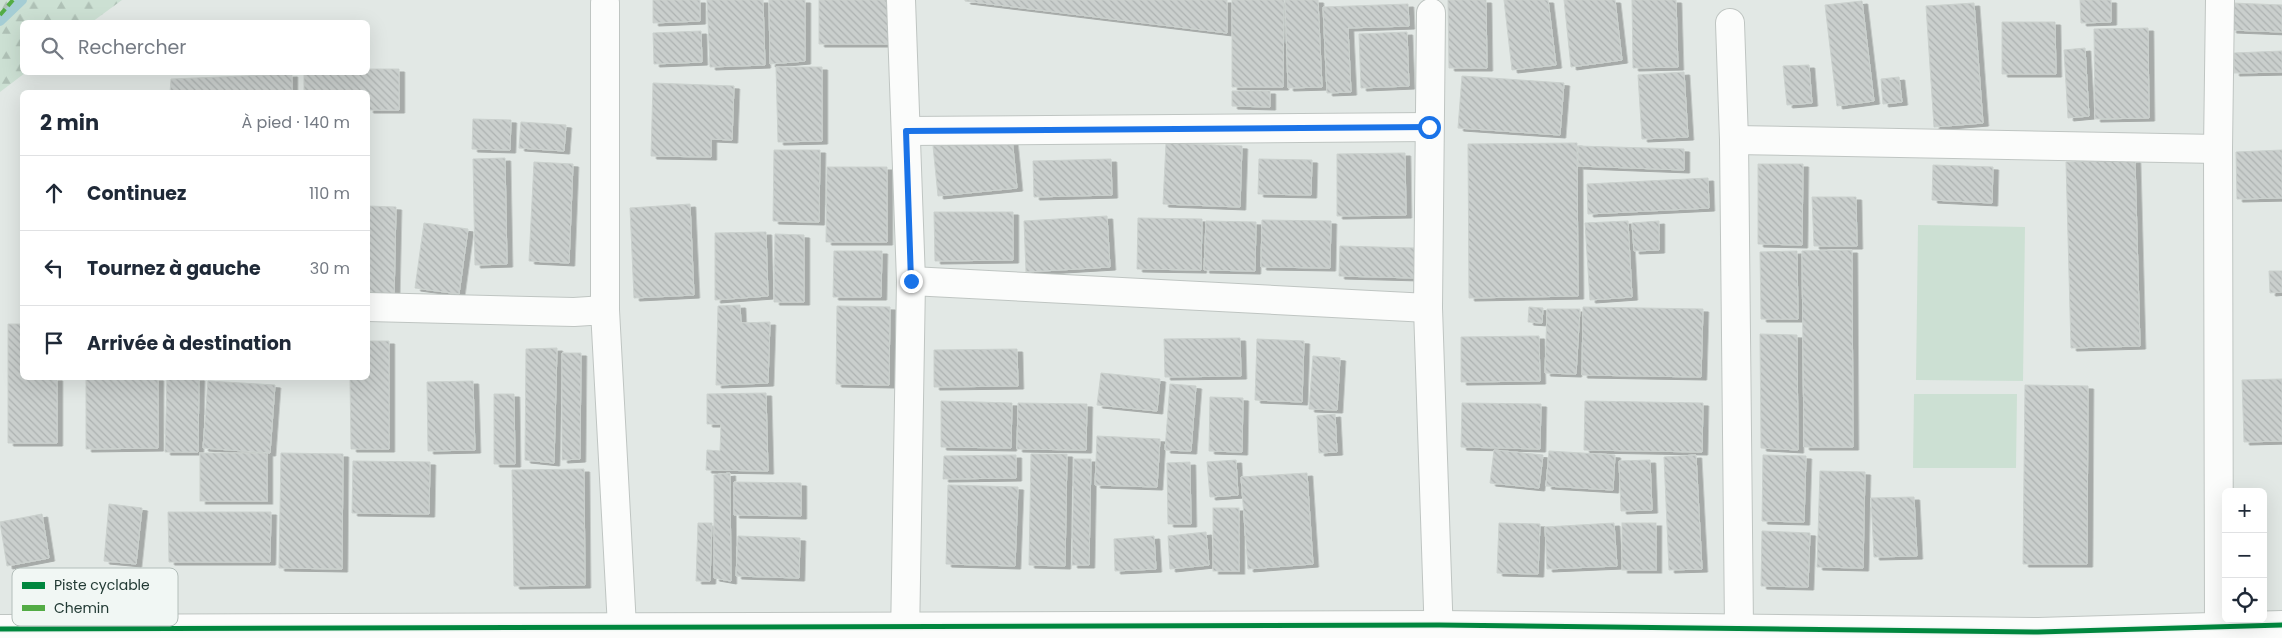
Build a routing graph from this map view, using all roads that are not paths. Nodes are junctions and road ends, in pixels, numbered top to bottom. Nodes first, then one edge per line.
1 (901, 0) edge
2 (2220, 0) edge
3 (605, 3) dead end
4 (1431, 13) dead end
5 (1730, 23) dead end
6 (1429, 127) junction
7 (906, 131) junction
8 (1734, 140) junction
9 (2218, 149) junction
10 (911, 281) junction
11 (370, 307) edge
12 (1428, 308) junction
13 (605, 310) junction
14 (2219, 626) junction
15 (2282, 626) edge
16 (1739, 628) junction
17 (0, 629) edge
18 (609, 631) edge
19 (1439, 631) edge
20 (905, 632) edge
21 (2038, 635) edge

1 - 7 street
2 - 9 street
3 - 13 street
4 - 6 street
5 - 8 street
6 - 7 street
6 - 12 street
7 - 10 street
8 - 9 street
8 - 16 street
9 - 14 street
10 - 12 street
10 - 20 street
11 - 13 street
12 - 19 street
13 - 18 street
14 - 15 street
14 - 21 street
16 - 19 street
16 - 21 street
17 - 18 street
18 - 20 street
19 - 20 street

